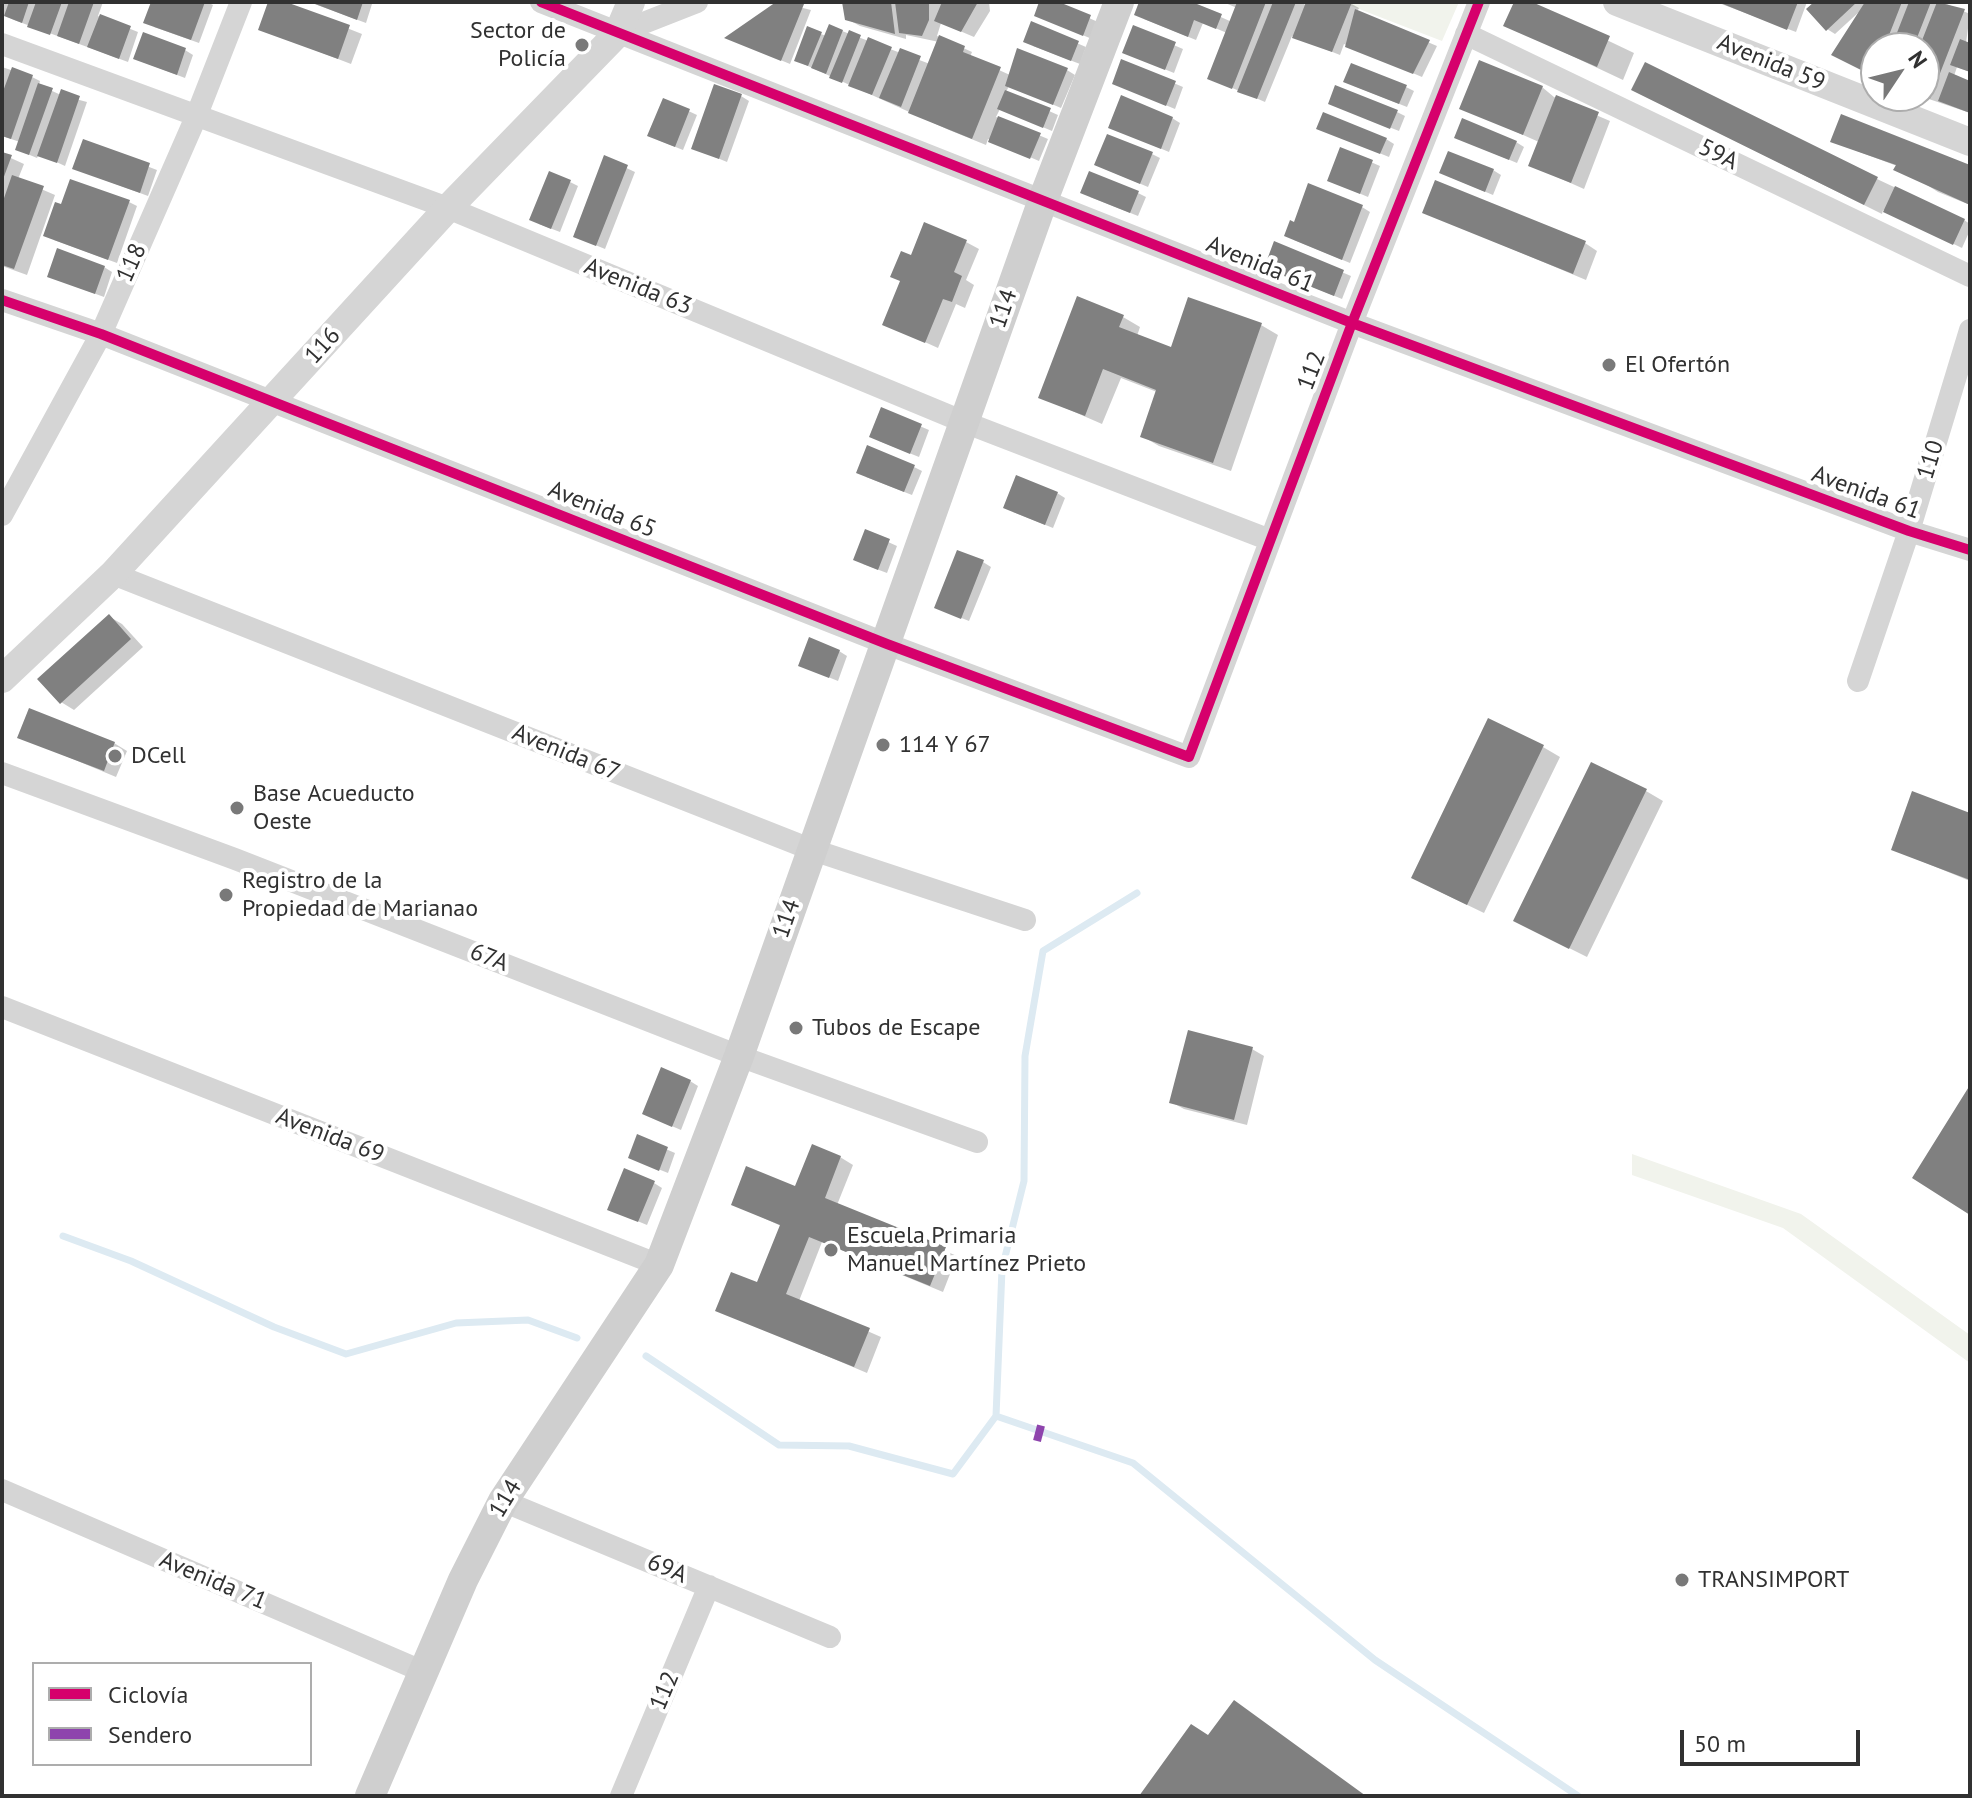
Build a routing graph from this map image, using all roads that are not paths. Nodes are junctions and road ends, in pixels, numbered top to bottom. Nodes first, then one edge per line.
1 (241, 2) edge
2 (541, 2) edge
3 (631, 2) edge
4 (697, 2) edge
5 (1119, 2) edge
6 (1479, 2) edge
7 (1617, 2) edge
8 (618, 33) junction
9 (1466, 34) junction
10 (2, 44) edge
11 (196, 117) junction
12 (1970, 142) edge
13 (1043, 200) junction
14 (448, 208) junction
15 (1970, 276) edge
16 (2, 300) edge
17 (1352, 323) junction
18 (1970, 330) edge
19 (101, 334) junction
20 (272, 401) junction
21 (964, 422) junction
22 (2, 515) edge
23 (1909, 531) junction
24 (1270, 540) junction
25 (1970, 550) edge
26 (113, 574) junction
27 (887, 644) junction
28 (2, 679) edge
29 (1858, 681) dead end
30 (1189, 757) joint
31 (2, 773) edge
32 (810, 849) junction
33 (1025, 920) dead end
34 (2, 1007) edge
35 (739, 1056) junction
36 (977, 1142) dead end
37 (659, 1265) junction
38 (3, 1493) edge
39 (503, 1501) junction
40 (709, 1586) junction
41 (830, 1637) dead end
42 (424, 1672) junction
43 (370, 1796) edge
44 (621, 1796) edge

1 - 11 street, 118
2 - 8 street, Avenida 61
3 - 8 street, 116
4 - 8 street
5 - 13 main road, 114
6 - 9 street, 112
7 - 12 street, Avenida 59
8 - 13 street, Avenida 61
8 - 14 street, 116
9 - 15 street, 59A
9 - 17 street, 112
10 - 11 street, Avenida 63
11 - 14 street, Avenida 63
11 - 19 street, 118
13 - 17 street, Avenida 61
13 - 21 main road, 114
14 - 20 street, 116
14 - 21 street, Avenida 63
16 - 19 street, Avenida 65
17 - 23 street, Avenida 61
17 - 24 street, 112
18 - 23 street, 110
19 - 20 street, Avenida 65
19 - 22 street, 118
20 - 26 street, 116
20 - 27 street, Avenida 65
21 - 24 street, Avenida 63
21 - 27 main road, 114
23 - 25 street, Avenida 61
23 - 29 street, 110
24 - 30 street, 112
26 - 28 street, 116
26 - 32 street, Avenida 67
27 - 30 street, Avenida 65
27 - 32 main road, 114
31 - 35 street, 67A
32 - 33 street, Avenida 67
32 - 35 main road, 114
34 - 37 street, Avenida 69
35 - 36 street, 67A
35 - 37 main road, 114
37 - 39 main road, 114
38 - 42 street, Avenida 71
39 - 40 street, 69A
39 - 42 main road, 114
40 - 41 street, 69A
40 - 44 street, 112
42 - 43 main road, 114

